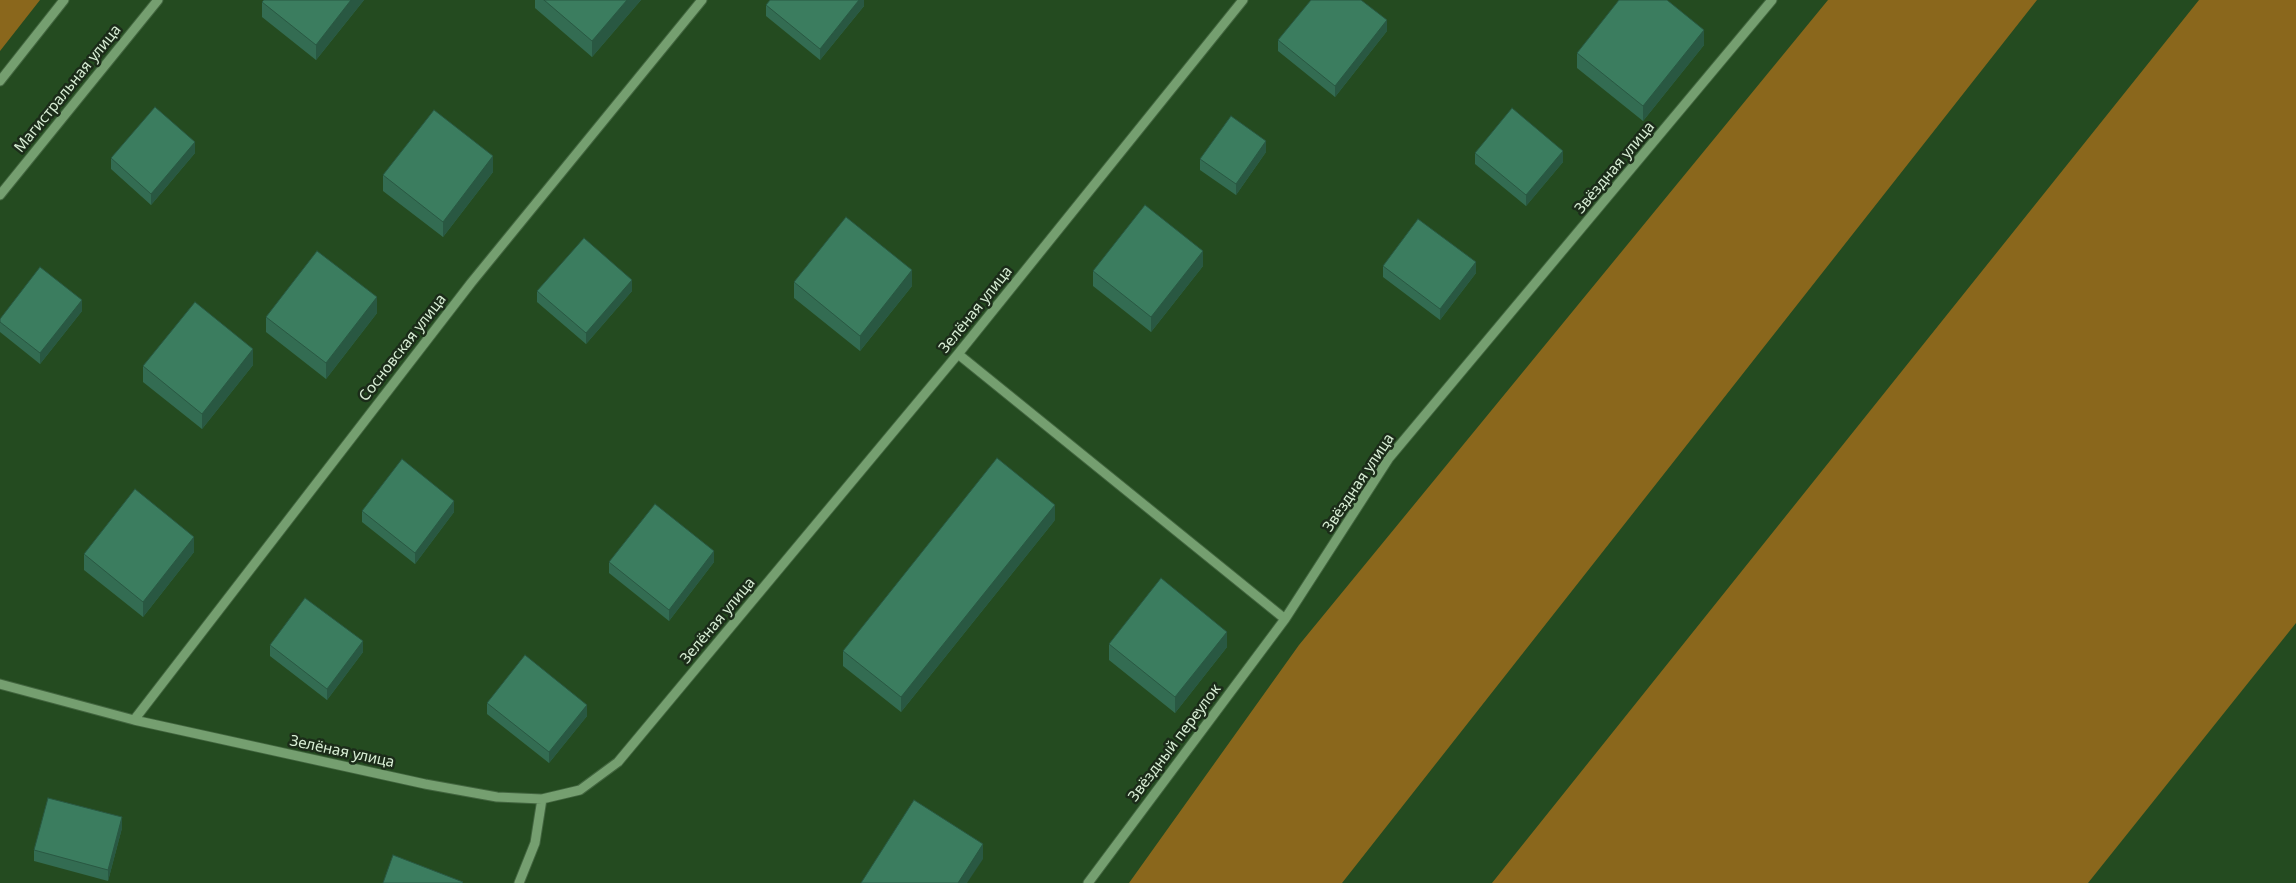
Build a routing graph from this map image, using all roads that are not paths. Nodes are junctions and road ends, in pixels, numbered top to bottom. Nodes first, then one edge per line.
1 (64, 0) edge
2 (158, 0) edge
3 (702, 0) edge
4 (1243, 0) edge
5 (1772, 0) edge
6 (0, 81) edge
7 (0, 195) edge
8 (958, 354) junction
9 (1285, 619) junction
10 (0, 684) edge
11 (134, 720) junction
12 (542, 799) junction
13 (519, 883) edge
14 (1088, 883) edge

1 - 6 street
2 - 7 street, Магистральная улица
3 - 11 street, Сосновская улица
4 - 8 street, Зелёная улица
5 - 9 street, Звёздная улица
8 - 9 street
8 - 12 street, Зелёная улица
9 - 14 street, Звёздный переулок
10 - 11 street, Зелёная улица
11 - 12 street, Зелёная улица
12 - 13 street

